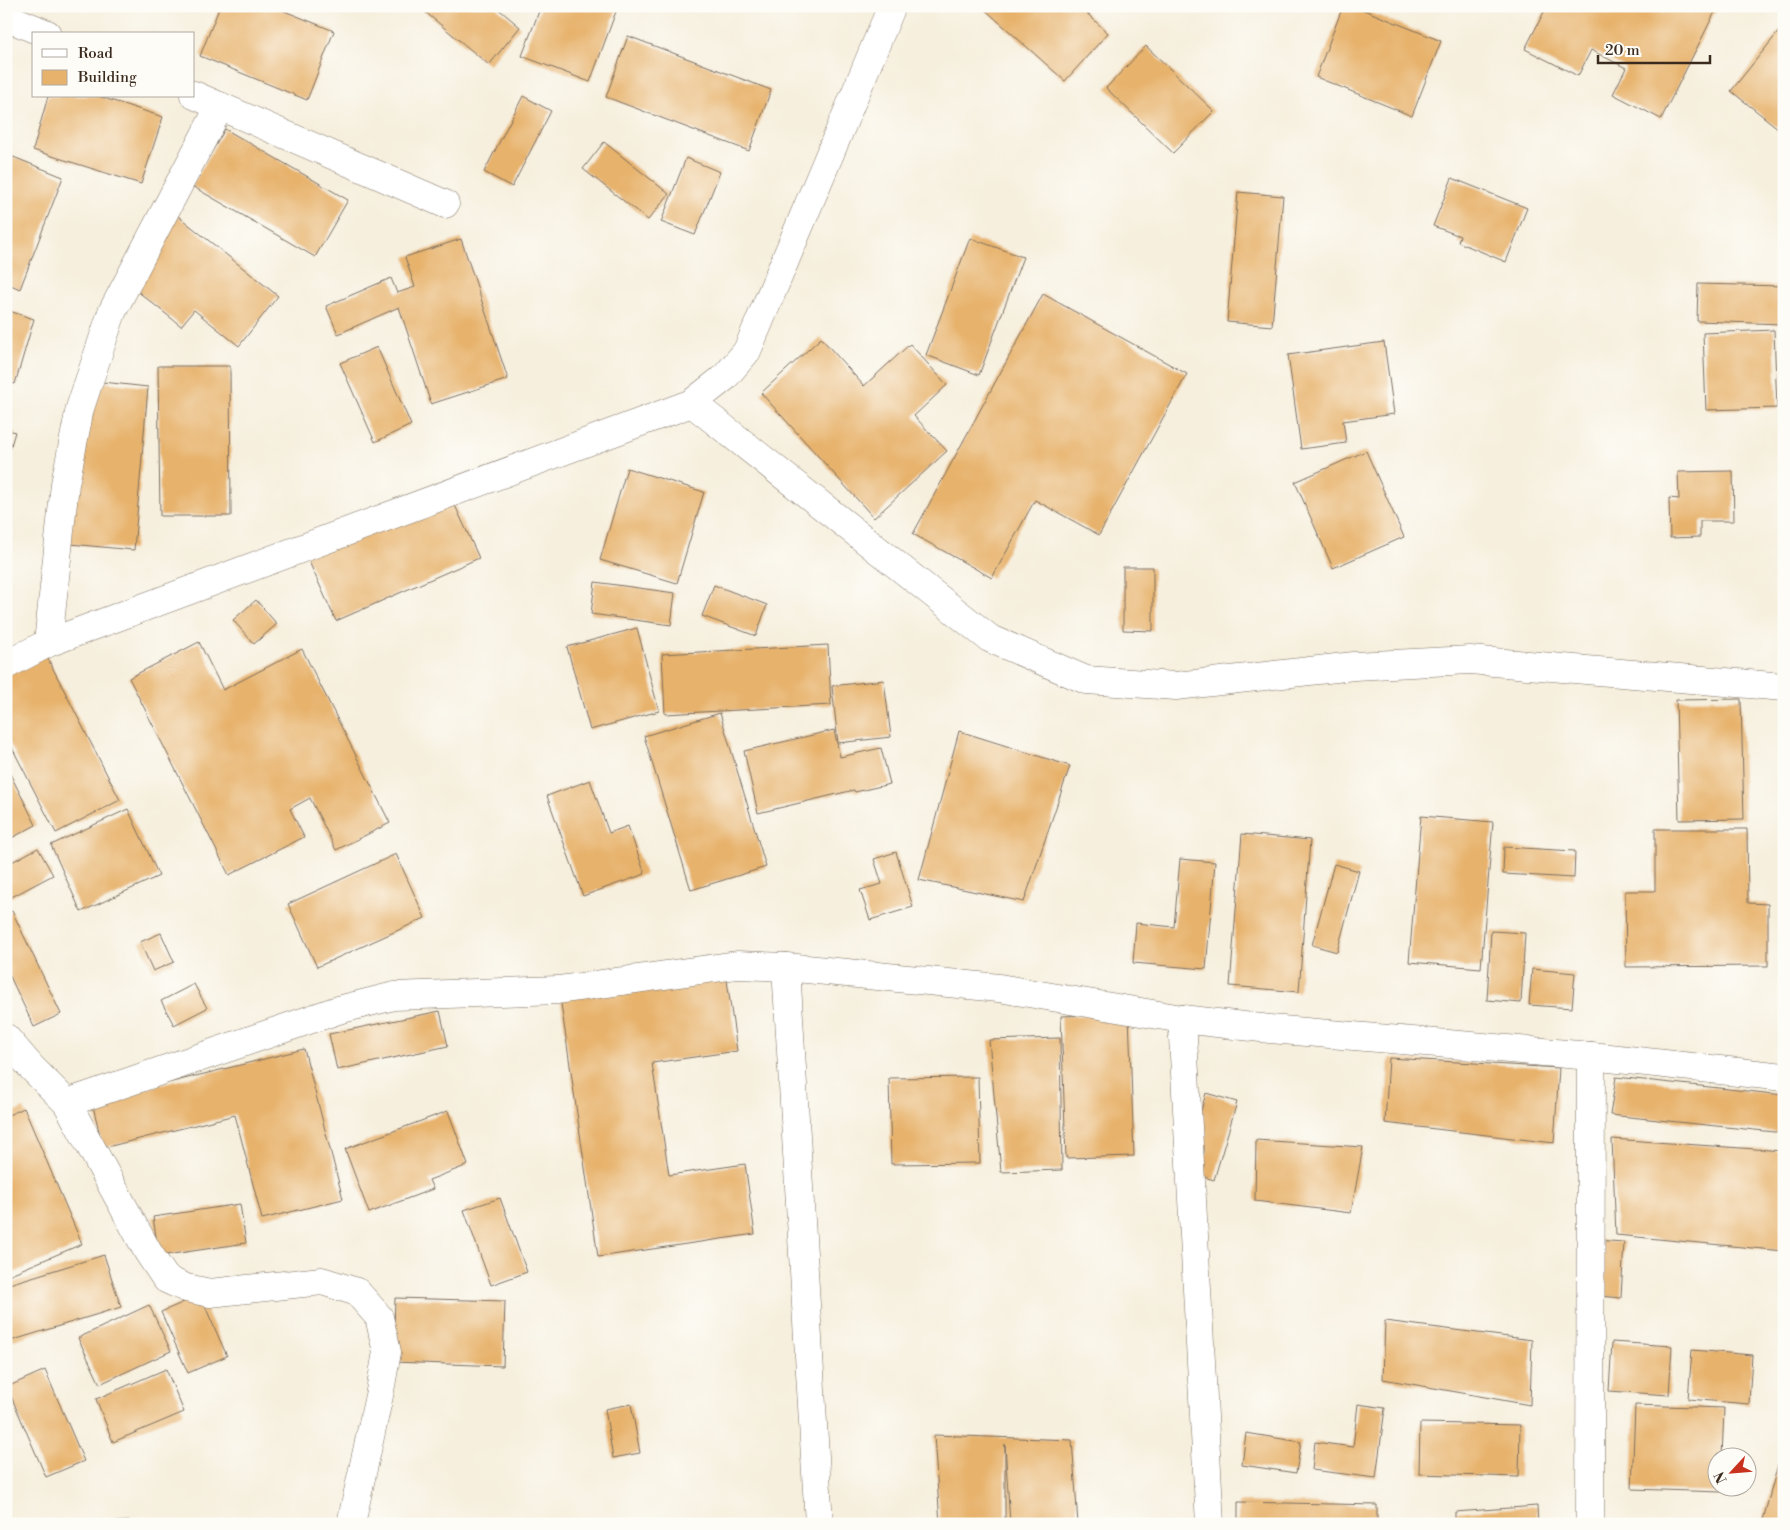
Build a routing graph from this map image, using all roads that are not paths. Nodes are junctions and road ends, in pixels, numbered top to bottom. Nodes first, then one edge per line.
1 (892, 6) edge
2 (6, 17) edge
3 (42, 32) edge
4 (195, 95) edge
5 (220, 106) junction
6 (445, 204) dead end
7 (692, 403) junction
8 (48, 643) junction
9 (6, 665) edge
10 (1784, 687) edge
11 (786, 967) junction
12 (1182, 1019) junction
13 (6, 1038) edge
14 (1591, 1056) junction
15 (1784, 1077) edge
16 (67, 1103) junction
17 (351, 1524) edge
18 (820, 1524) edge
19 (1210, 1524) edge
20 (1590, 1524) edge

1 - 7 street
2 - 3 street
4 - 5 street
5 - 6 street
5 - 8 street
7 - 8 street
7 - 10 street
8 - 9 street
11 - 12 street
11 - 16 street
11 - 18 street
12 - 14 street
12 - 19 street
13 - 16 street
14 - 15 street
14 - 20 street
16 - 17 street

